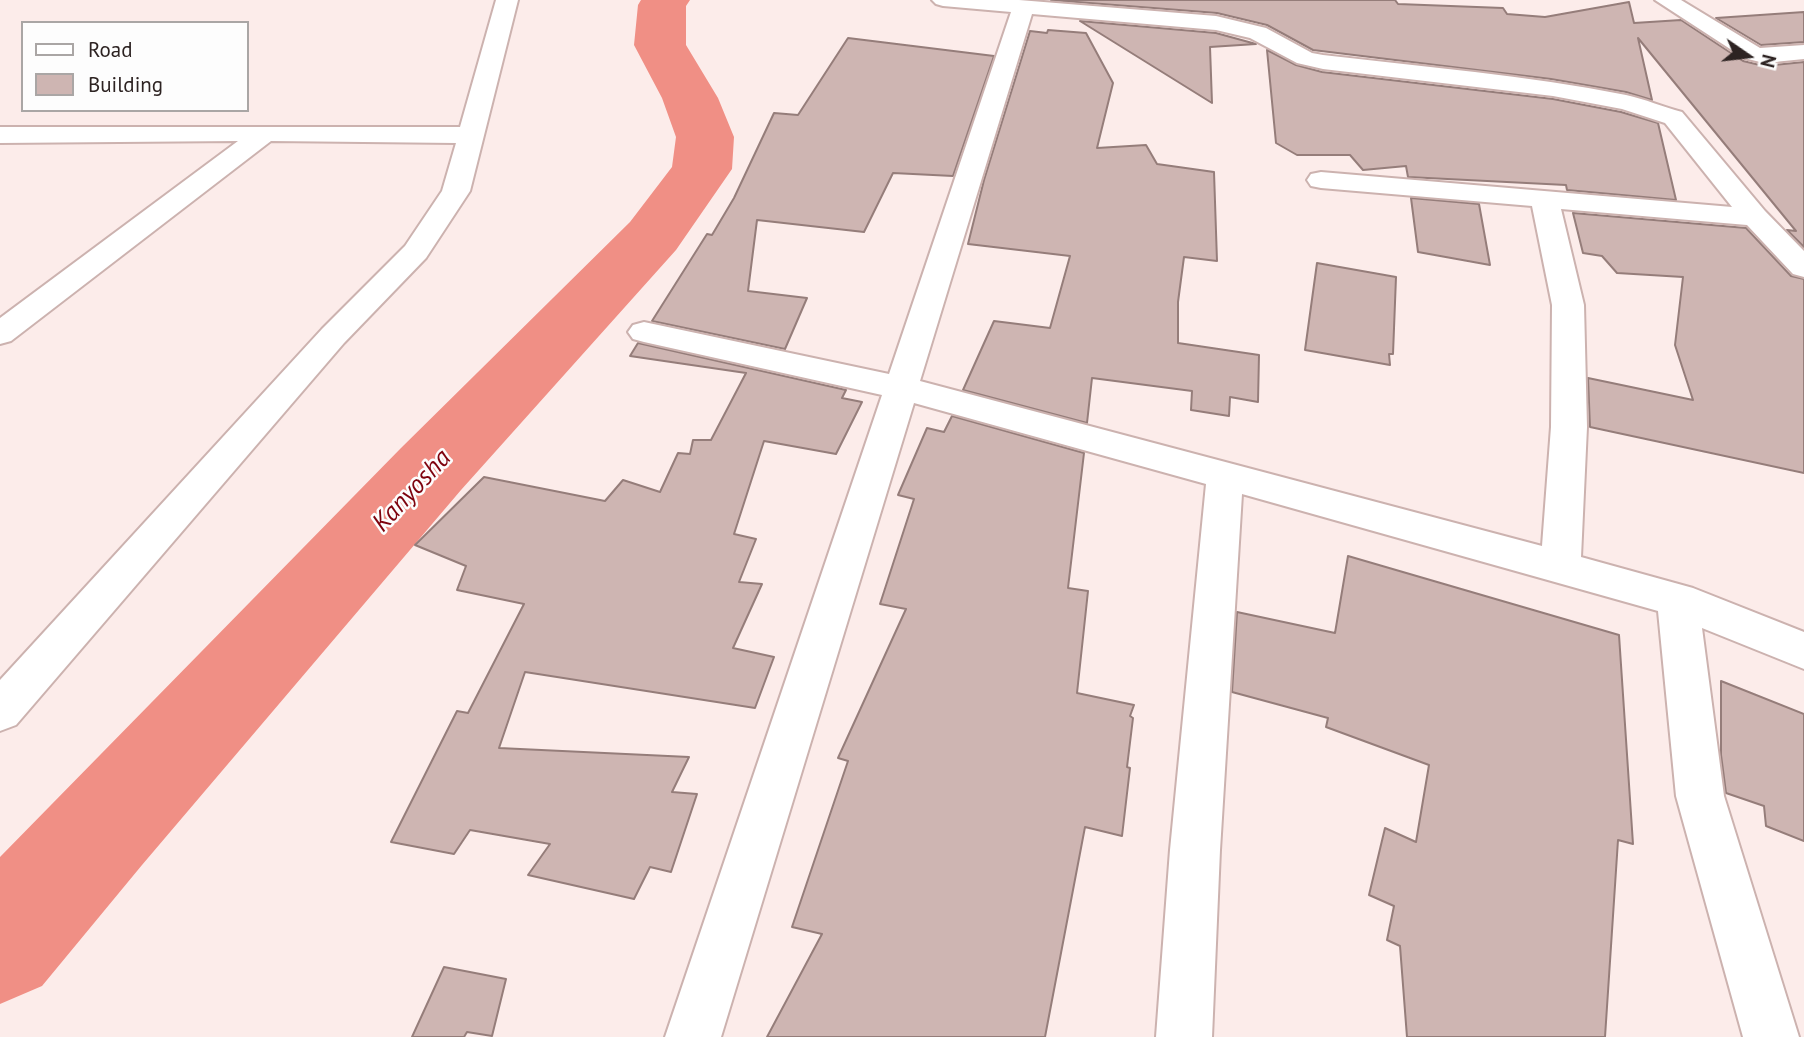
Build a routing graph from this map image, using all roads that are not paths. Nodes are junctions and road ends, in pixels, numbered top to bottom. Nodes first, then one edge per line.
1 (507, 0) edge
2 (951, 0) edge
3 (1666, 0) edge
4 (1023, 7) junction
5 (1800, 56) edge
6 (265, 133) junction
7 (0, 135) edge
8 (470, 135) junction
9 (1321, 180) dead end
10 (1545, 200) junction
11 (1755, 217) junction
12 (1804, 268) edge
13 (644, 332) dead end
14 (0, 334) edge
15 (902, 388) junction
16 (1225, 476) junction
17 (1561, 567) junction
18 (1678, 600) junction
19 (1804, 651) edge
20 (0, 712) edge
21 (693, 1037) edge
22 (1184, 1037) edge
23 (1771, 1037) edge

1 - 8 street
2 - 4 street
3 - 5 street
4 - 11 street
4 - 15 street
6 - 7 street
6 - 8 street
6 - 14 street
8 - 20 street
9 - 10 street
10 - 11 street
10 - 17 street
11 - 12 street
13 - 15 street
15 - 16 street
15 - 21 street
16 - 17 street
16 - 22 street
17 - 18 street
18 - 19 street
18 - 23 street

